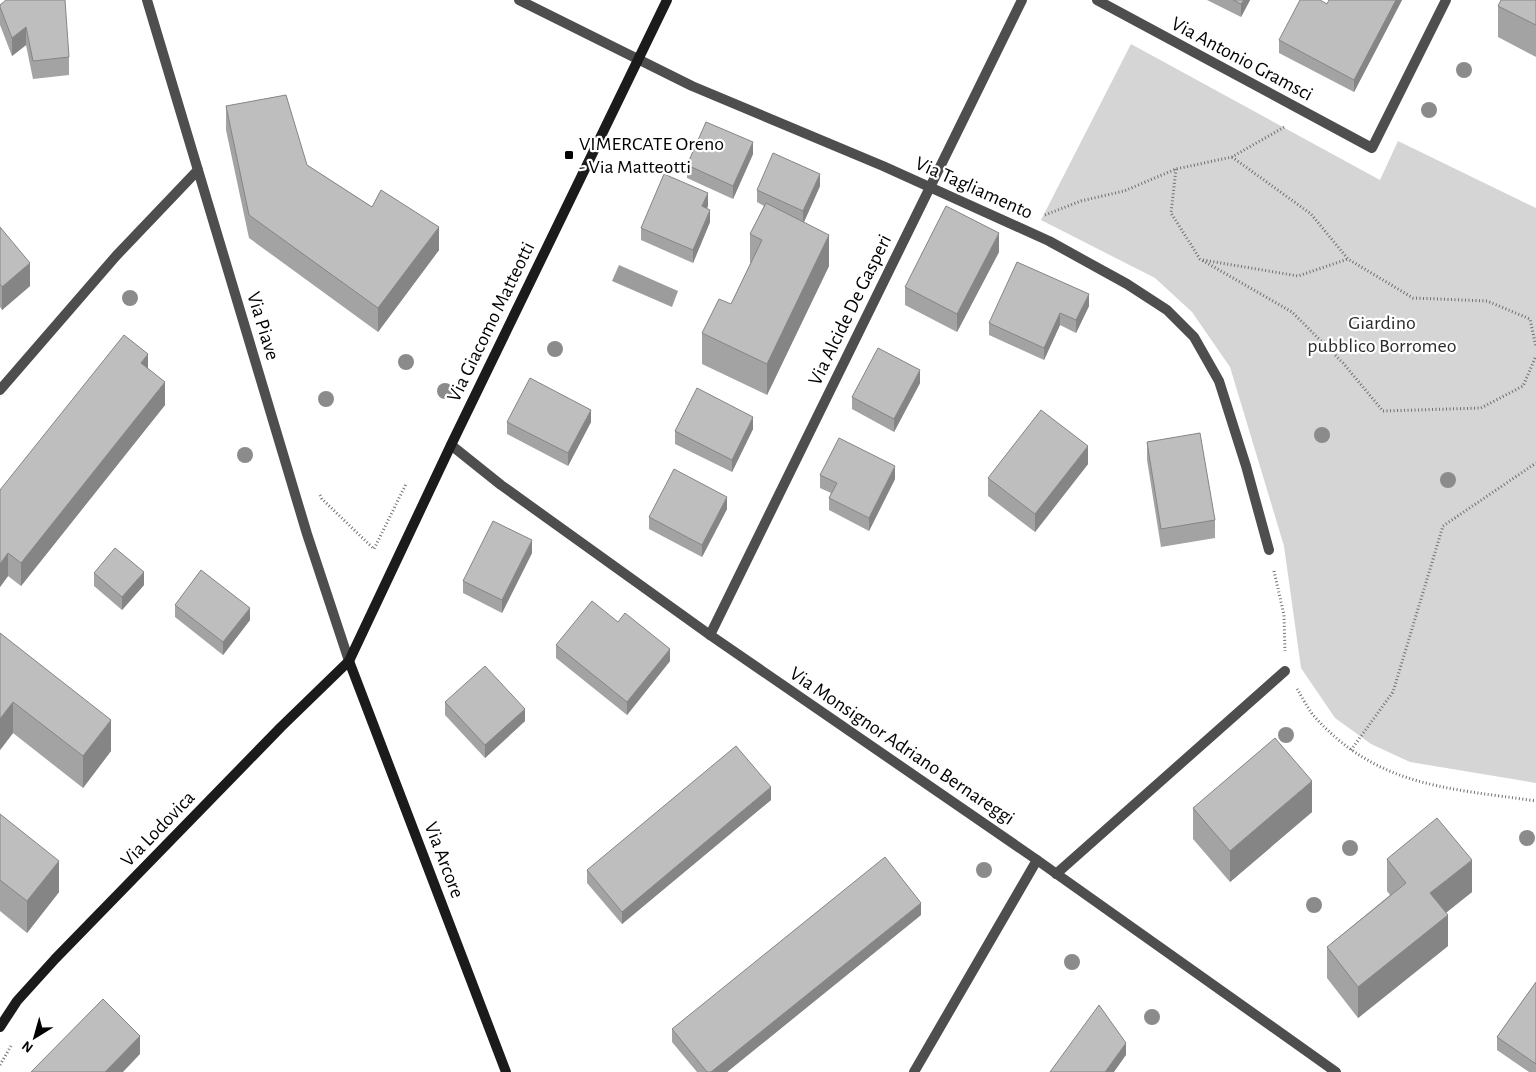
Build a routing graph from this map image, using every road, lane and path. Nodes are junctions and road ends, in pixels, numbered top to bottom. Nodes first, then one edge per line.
1 (148, 0) edge
2 (519, 0) edge
3 (667, 0) edge
4 (1022, 0) edge
5 (1097, 0) edge
6 (1446, 0) edge
7 (638, 59) junction
8 (1307, 114) junction
9 (1232, 157) junction
10 (1176, 169) junction
11 (198, 170) junction
12 (930, 187) junction
13 (1017, 226) junction
14 (1200, 259) junction
15 (1348, 259) junction
16 (1536, 347) edge
17 (1536, 356) edge
18 (0, 390) edge
19 (451, 445) junction
20 (1536, 463) edge
21 (408, 479) dead end
22 (318, 491) dead end
23 (1270, 550) dead end
24 (710, 635) junction
25 (349, 661) junction
26 (1285, 671) dead end
27 (1536, 800) edge
28 (1037, 860) junction
29 (1056, 874) junction
30 (0, 1028) edge
31 (506, 1072) edge
32 (914, 1072) edge
33 (1336, 1072) edge

1 - 11 street, Via Piave
2 - 7 street, Via Tagliamento
3 - 7 street, Via Giacomo Matteotti
4 - 12 street, Via Alcide De Gasperi
5 - 8 street, Via Antonio Gramsci
6 - 8 street, Via Antonio Gramsci
7 - 12 street, Via Tagliamento
7 - 19 street, Via Giacomo Matteotti
8 - 9 path
9 - 10 path
9 - 15 path
10 - 13 path
10 - 14 path
11 - 18 street
11 - 25 street, Via Piave
12 - 13 street, Via Tagliamento
12 - 24 street, Via Alcide De Gasperi
13 - 23 street, Via Tagliamento
14 - 15 path
14 - 17 path
15 - 16 path
19 - 24 street, Via Monsignor Adriano Bernareggi
19 - 25 street, Via Giacomo Matteotti
20 - 27 path
21 - 22 path
24 - 28 street, Via Monsignor Adriano Bernareggi
25 - 30 street, Via Lodovica
25 - 31 street, Via Arcore
26 - 29 street
28 - 29 street, Via Monsignor Adriano Bernareggi
28 - 32 street
29 - 33 street, Via Monsignor Adriano Bernareggi

